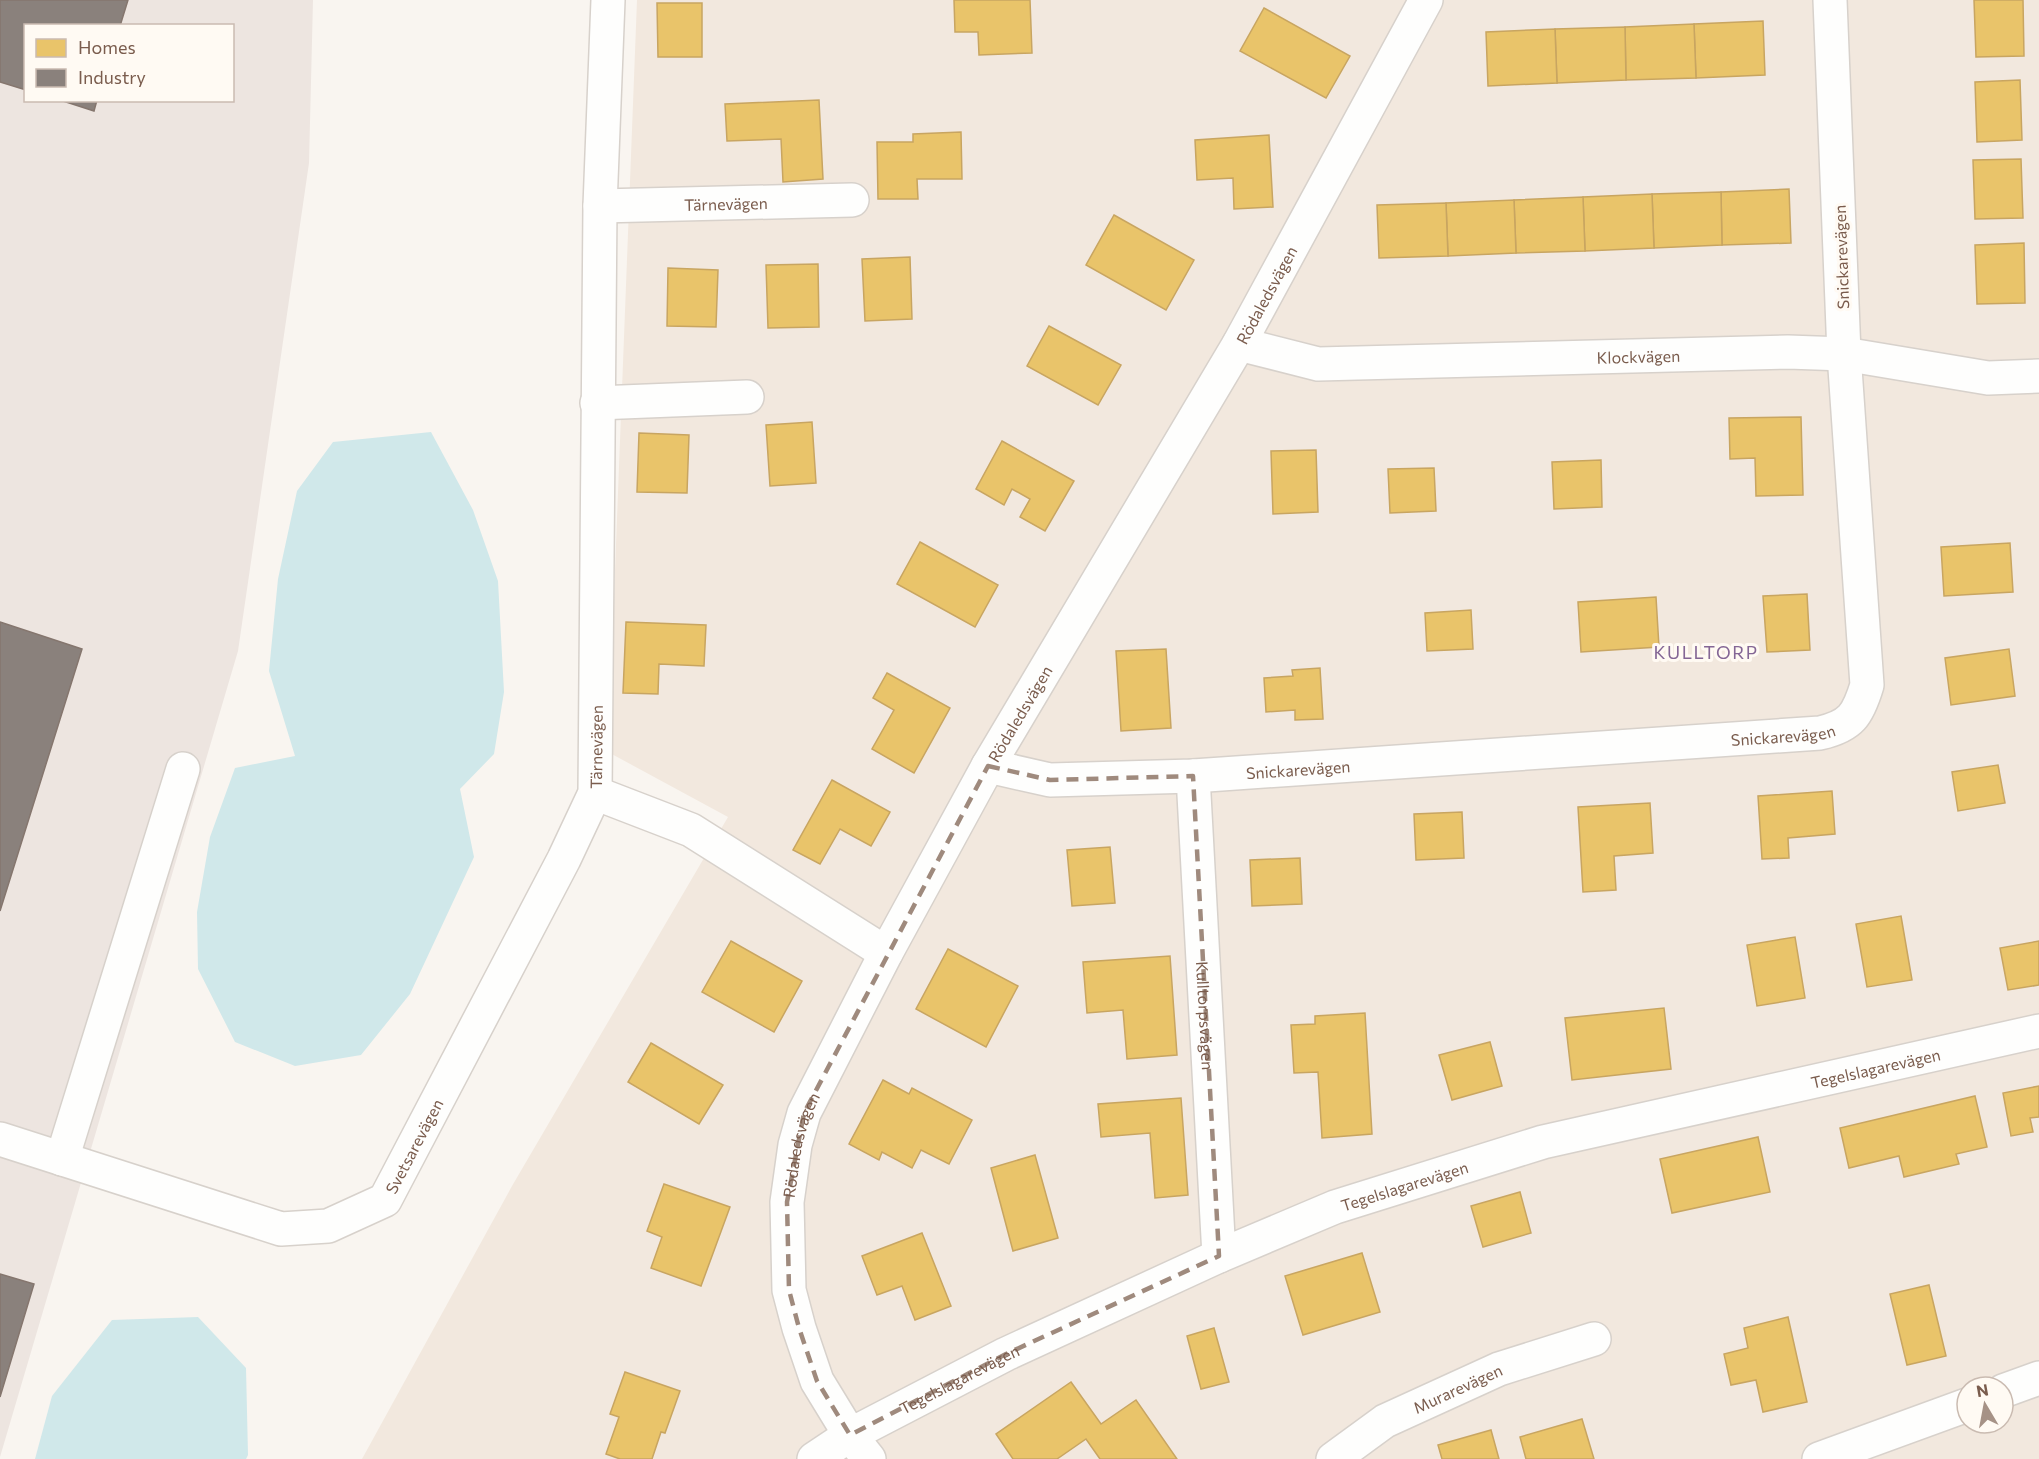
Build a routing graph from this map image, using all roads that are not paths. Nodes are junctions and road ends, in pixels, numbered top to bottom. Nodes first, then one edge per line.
1 (608, 0) edge
2 (1426, 0) edge
3 (1830, 0) edge
4 (852, 200) dead end
5 (600, 206) junction
6 (1239, 344) junction
7 (1844, 354) junction
8 (2039, 376) edge
9 (747, 397) dead end
10 (597, 403) junction
11 (988, 766) junction
12 (183, 769) dead end
13 (1193, 776) junction
14 (595, 793) junction
15 (886, 953) junction
16 (2039, 1031) edge
17 (0, 1139) edge
18 (62, 1159) junction
19 (1219, 1256) junction
20 (1593, 1339) dead end
21 (2039, 1378) edge
22 (2015, 1387) edge
23 (1955, 1409) edge
24 (859, 1447) edge
25 (814, 1459) edge
26 (1333, 1459) edge
27 (1819, 1459) edge

1 - 5 street, Tärnevägen
2 - 6 street, Rödaledsvägen
3 - 7 street, Snickarevägen
4 - 5 street, Tärnevägen
5 - 10 street, Tärnevägen
6 - 7 street, Klockvägen
6 - 11 street, Rödaledsvägen
7 - 8 street, Klockvägen
7 - 13 street, Snickarevägen
9 - 10 street
10 - 14 street, Tärnevägen
11 - 13 street, Snickarevägen
11 - 15 street, Rödaledsvägen
12 - 18 street
13 - 19 street, Kulltorpsvägen
14 - 15 street, Tärnevägen
14 - 18 street, Svetsarevägen
15 - 24 street, Rödaledsvägen
16 - 19 street, Tegelslagarevägen
17 - 18 street, Svetsarevägen
19 - 24 street, Tegelslagarevägen
20 - 26 street, Murarevägen
21 - 22 street
23 - 27 street
24 - 25 street, Tegelslagarevägen

